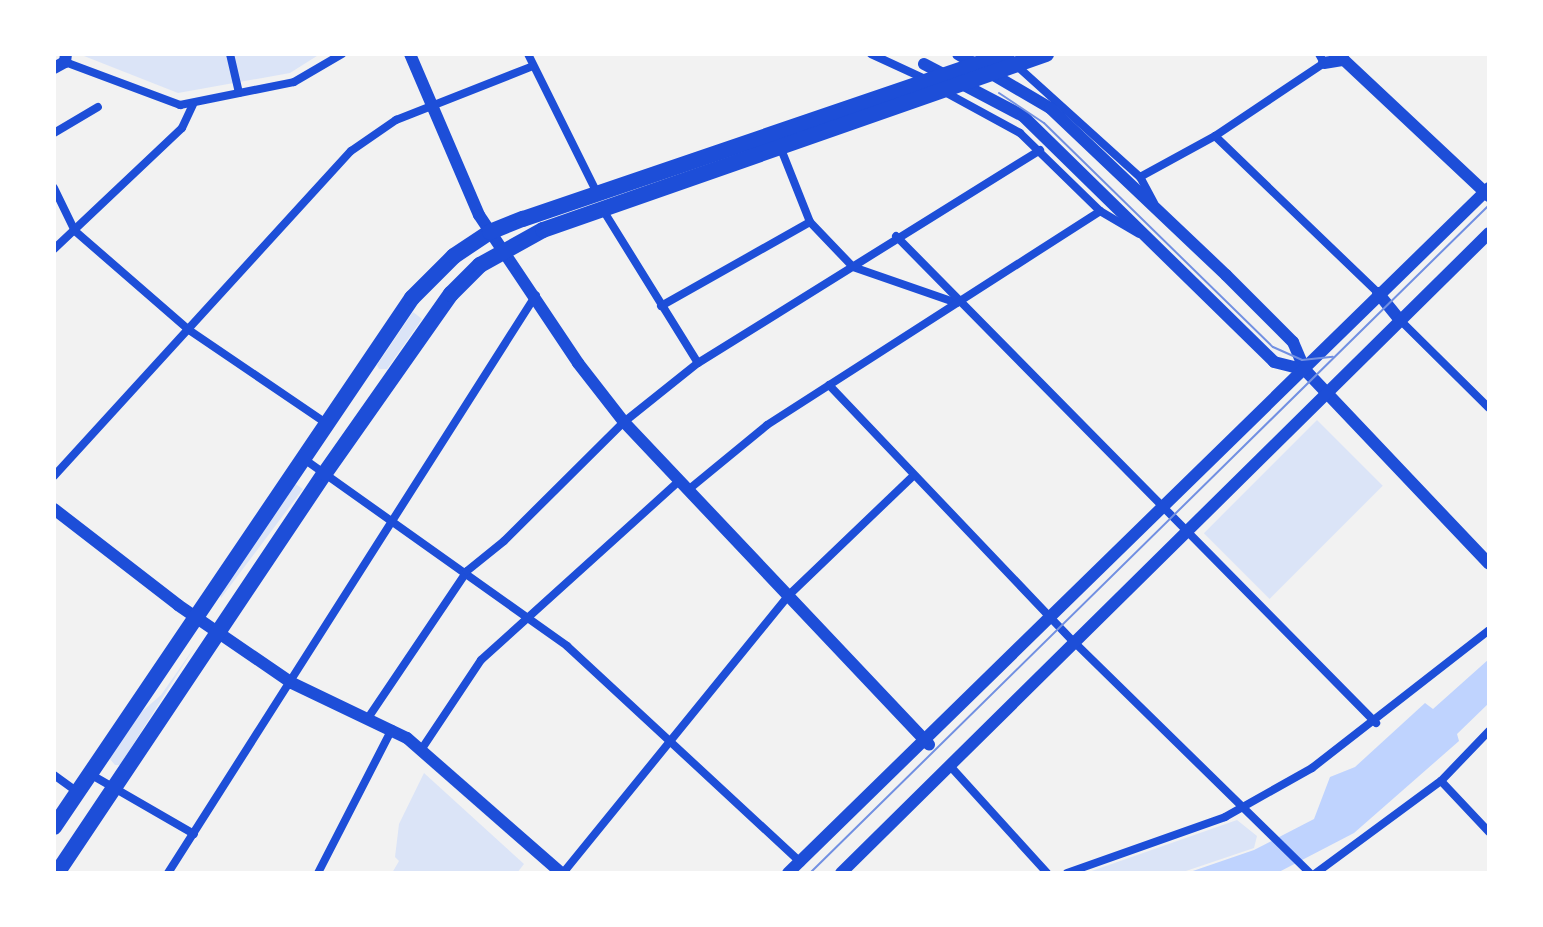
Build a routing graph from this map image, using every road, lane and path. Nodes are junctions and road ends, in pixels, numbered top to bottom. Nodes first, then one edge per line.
1 (230, 54) edge
2 (342, 54) edge
3 (410, 54) edge
4 (528, 54) edge
5 (871, 54) edge
6 (958, 54) edge
7 (1046, 54) edge
8 (1348, 57) edge
9 (1322, 58) edge
10 (62, 61) edge
11 (998, 61) edge
12 (533, 66) junction
13 (938, 80) junction
14 (239, 93) junction
15 (193, 104) junction
16 (430, 106) junction
17 (98, 107) dead end
18 (54, 133) edge
19 (1215, 136) junction
20 (781, 149) junction
21 (1040, 150) junction
22 (1140, 177) junction
23 (54, 188) edge
24 (1487, 192) edge
25 (597, 193) junction
26 (603, 210) junction
27 (1100, 211) junction
28 (1162, 218) junction
29 (810, 222) junction
30 (75, 231) junction
31 (490, 232) junction
32 (1489, 233) edge
33 (896, 236) junction
34 (1144, 237) junction
35 (54, 249) edge
36 (503, 249) junction
37 (853, 267) junction
38 (1378, 293) junction
39 (537, 294) junction
40 (958, 304) junction
41 (661, 306) junction
42 (1400, 320) junction
43 (189, 330) junction
44 (698, 363) junction
45 (1305, 370) junction
46 (829, 385) junction
47 (1328, 392) junction
48 (1489, 408) edge
49 (624, 422) junction
50 (326, 423) junction
51 (303, 459) junction
52 (325, 473) junction
53 (54, 476) edge
54 (913, 476) junction
55 (684, 485) junction
56 (54, 509) edge
57 (1161, 509) junction
58 (392, 517) junction
59 (1185, 529) junction
60 (1489, 564) edge
61 (467, 571) junction
62 (790, 594) junction
63 (1051, 617) junction
64 (195, 618) junction
65 (526, 618) junction
66 (1489, 630) edge
67 (219, 635) junction
68 (1072, 640) junction
69 (292, 683) junction
70 (368, 718) junction
71 (1376, 723) junction
72 (392, 729) junction
73 (1489, 731) edge
74 (927, 742) junction
75 (670, 744) junction
76 (421, 750) junction
77 (940, 755) dead end
78 (951, 767) junction
79 (90, 774) junction
80 (54, 775) edge
81 (1441, 781) junction
82 (113, 790) junction
83 (77, 792) junction
84 (1241, 808) junction
85 (54, 827) edge
86 (1489, 832) edge
87 (194, 834) junction
88 (801, 863) junction
89 (57, 873) edge
90 (168, 873) edge
91 (318, 873) edge
92 (562, 873) edge
93 (788, 873) edge
94 (841, 873) edge
95 (1047, 873) edge
96 (1067, 873) edge
97 (1310, 873) edge
98 (1316, 873) edge

1 - 14 street
2 - 14 street
3 - 16 street
4 - 12 street
5 - 13 street
6 - 28 street
7 - 11 highway
8 - 9 street
8 - 24 street
9 - 19 street
10 - 15 street
11 - 13 highway
11 - 22 street
12 - 16 street
12 - 25 street
13 - 20 highway
13 - 21 street
13 - 25 highway
13 - 34 street
14 - 15 street
15 - 30 street
16 - 31 street
16 - 43 street
17 - 18 street
19 - 22 street
19 - 38 street
20 - 26 highway
20 - 29 street
21 - 27 street
21 - 33 street
22 - 28 street
23 - 30 street
24 - 38 street
25 - 31 highway
26 - 36 highway
26 - 41 street
27 - 34 street
27 - 40 street
28 - 45 street
29 - 37 street
29 - 41 street
30 - 35 street
30 - 43 street
31 - 36 street
31 - 50 highway
32 - 42 street
33 - 37 street
33 - 40 street
34 - 45 street
36 - 39 street
36 - 52 highway
37 - 40 street
37 - 44 street
38 - 42 street
38 - 45 street
39 - 49 street
39 - 58 street
40 - 46 street
40 - 57 street
41 - 44 street
42 - 47 street
42 - 48 street
43 - 50 street
43 - 53 street
44 - 49 street
45 - 47 street
45 - 57 street
46 - 54 street
46 - 55 street
47 - 59 street
47 - 60 street
49 - 55 street
49 - 61 street
50 - 51 highway
51 - 52 street
51 - 64 highway
52 - 58 street
52 - 67 highway
54 - 62 street
54 - 63 street
55 - 62 street
55 - 65 street
56 - 64 street
57 - 59 street
57 - 63 street
58 - 61 street
58 - 69 street
59 - 68 street
59 - 71 street
61 - 65 street
61 - 70 street
62 - 74 street
62 - 75 street
63 - 68 street
63 - 74 street
64 - 67 street
64 - 79 highway
65 - 75 street
65 - 76 street
66 - 71 street
67 - 69 street
67 - 82 highway
68 - 78 street
68 - 84 street
69 - 70 street
69 - 87 street
70 - 72 street
71 - 84 street
72 - 76 street
72 - 91 street
73 - 81 street
74 - 88 street
75 - 88 street
75 - 92 street
76 - 92 street
77 - 78 street
78 - 94 street
78 - 95 street
79 - 82 street
79 - 83 highway
80 - 83 street
81 - 86 street
81 - 98 street
82 - 87 street
82 - 89 highway
83 - 85 highway
84 - 96 street
84 - 97 street
87 - 90 street
88 - 93 street

